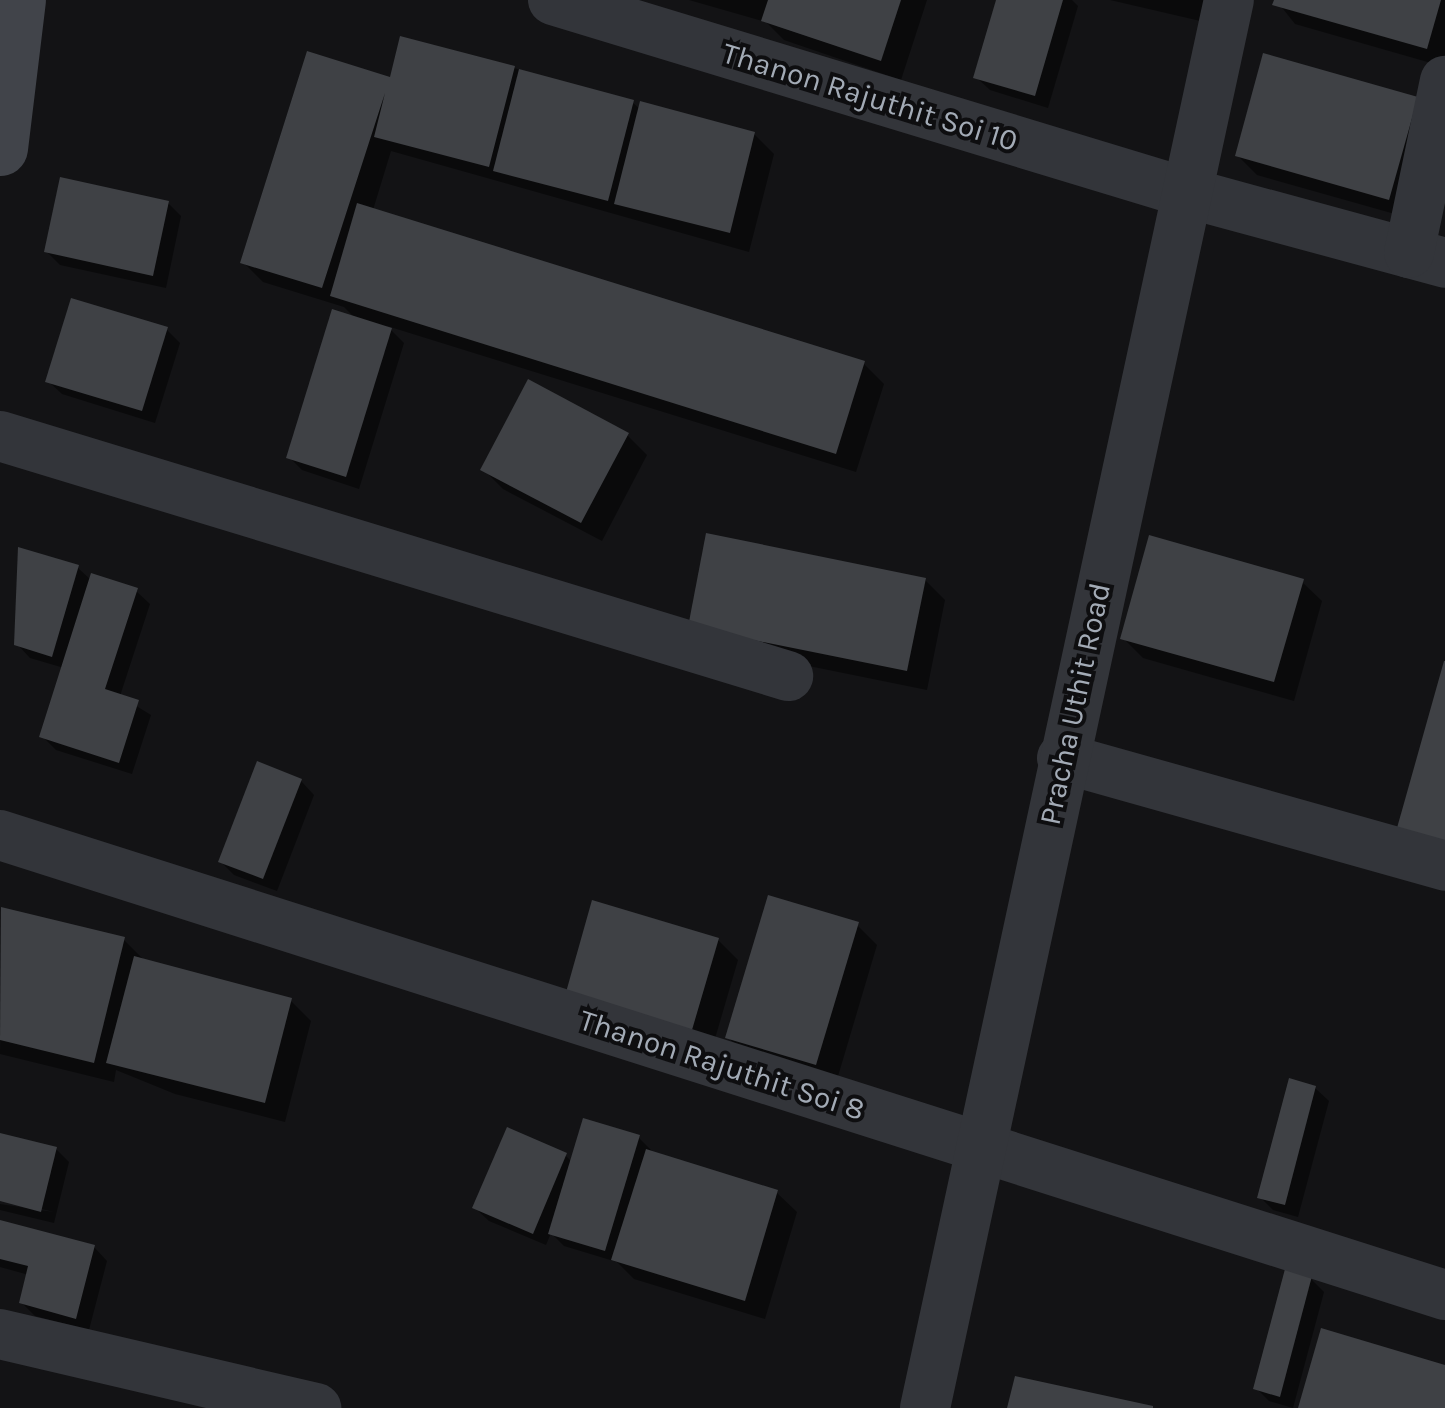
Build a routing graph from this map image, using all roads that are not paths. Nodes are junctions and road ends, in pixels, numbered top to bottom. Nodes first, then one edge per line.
1 (18, 0) edge
2 (552, 0) edge
3 (1229, 0) edge
4 (1445, 80) edge
5 (0, 148) edge
6 (1188, 193) junction
7 (1427, 258) edge
8 (0, 436) edge
9 (788, 676) dead end
10 (1062, 758) junction
11 (0, 835) edge
12 (1445, 866) edge
13 (982, 1148) junction
14 (1445, 1295) edge
15 (0, 1334) edge
16 (316, 1408) edge
17 (924, 1408) edge

1 - 5 street
2 - 6 street, Thanon Rajuthit Soi 10
3 - 6 street, Pracha Uthit Road
4 - 7 street
6 - 7 street, Thanon Rajuthit Soi 10
6 - 10 street, Pracha Uthit Road
8 - 9 street
10 - 12 street
10 - 13 street, Pracha Uthit Road
11 - 13 street, Thanon Rajuthit Soi 8
13 - 14 street, Thanon Rajuthit Soi 8
13 - 17 street, Pracha Uthit Road
15 - 16 street

